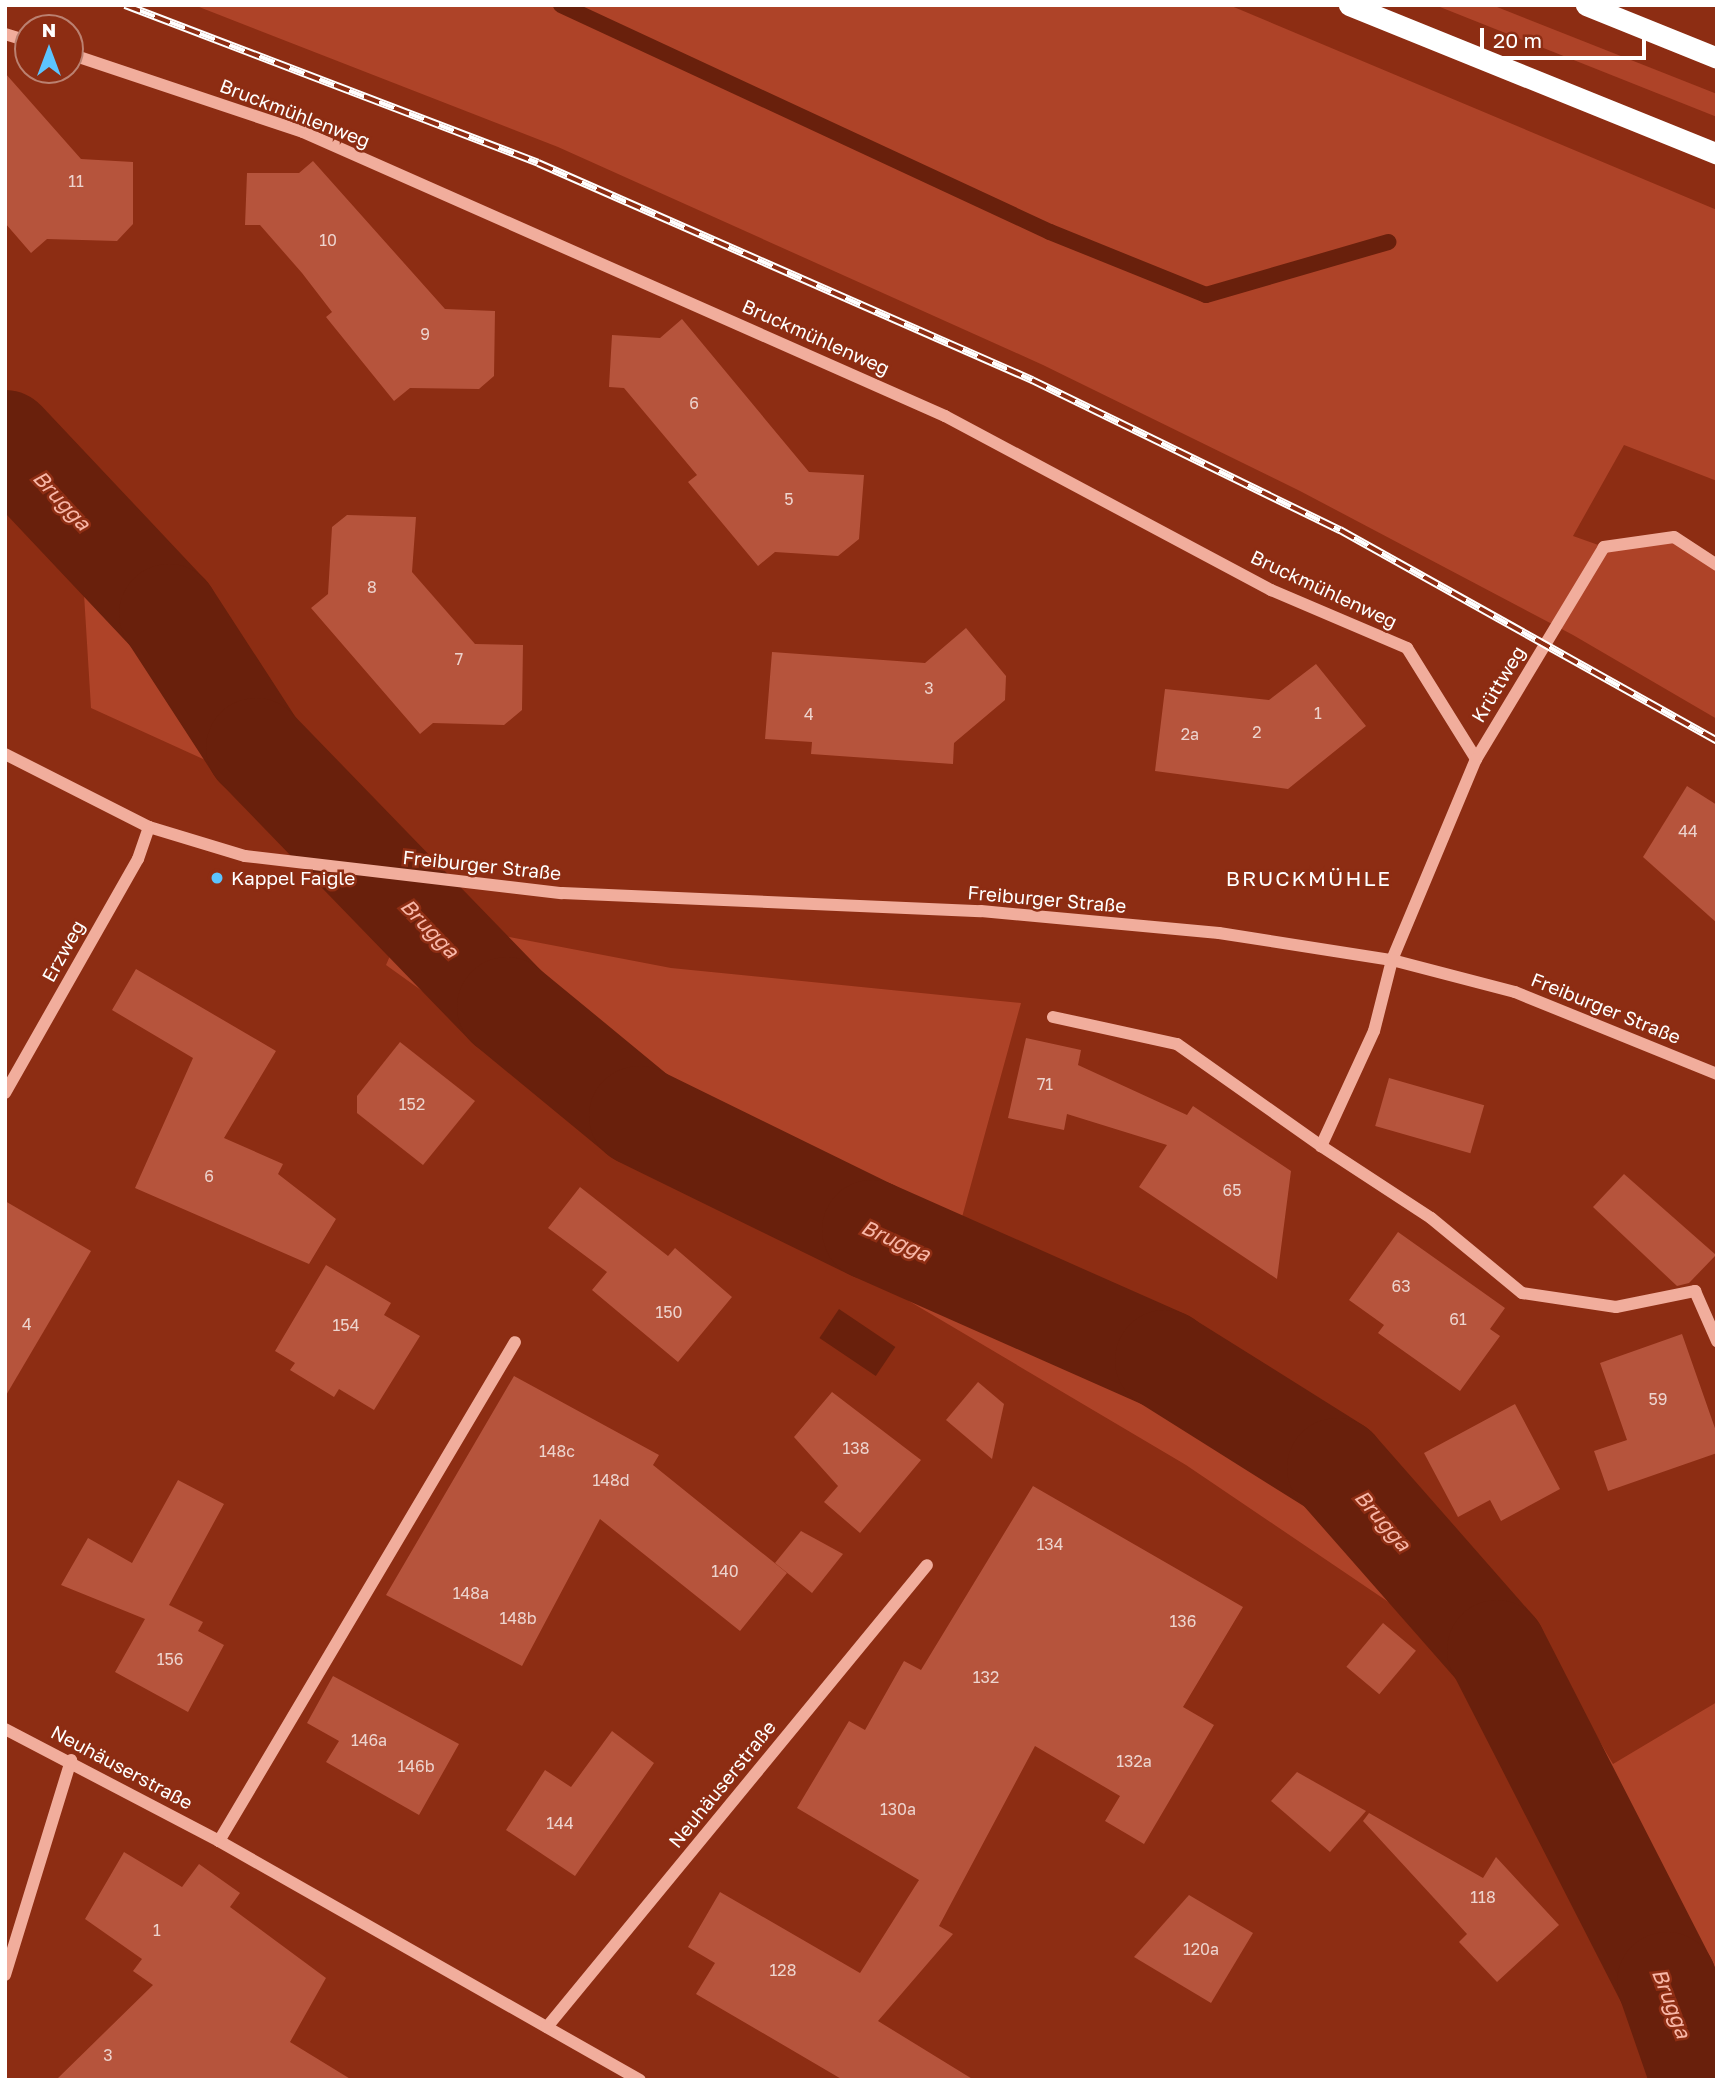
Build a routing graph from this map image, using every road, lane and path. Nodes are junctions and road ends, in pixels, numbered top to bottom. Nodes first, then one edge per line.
1 (1349, 5) edge
2 (1586, 5) edge
3 (1717, 58) edge
4 (84, 59) edge
5 (1717, 155) edge
6 (1717, 565) edge
7 (5, 754) edge
8 (1476, 759) junction
9 (149, 827) junction
10 (1392, 960) junction
11 (1053, 1017) dead end
12 (1717, 1074) edge
13 (5, 1093) edge
14 (1321, 1146) junction
15 (1717, 1341) edge
16 (515, 1342) dead end
17 (927, 1565) dead end
18 (5, 1729) edge
19 (71, 1760) junction
20 (219, 1841) junction
21 (5, 1975) edge
22 (547, 2026) junction
23 (640, 2080) edge

1 - 5 highway
2 - 3 highway
4 - 8 street, Bruckmühlenweg
6 - 8 street, Krüttweg
7 - 9 street, Freiburger Straße
8 - 10 street, Krüttweg
9 - 10 street, Freiburger Straße
9 - 13 street, Erzweg
10 - 12 street, Freiburger Straße
10 - 14 street, Krüttweg
11 - 14 street
14 - 15 street
16 - 20 street
17 - 22 street, Neuhäuserstraße
18 - 19 street, Neuhäuserstraße
19 - 20 street, Neuhäuserstraße
19 - 21 street
20 - 22 street, Neuhäuserstraße
22 - 23 street, Neuhäuserstraße

